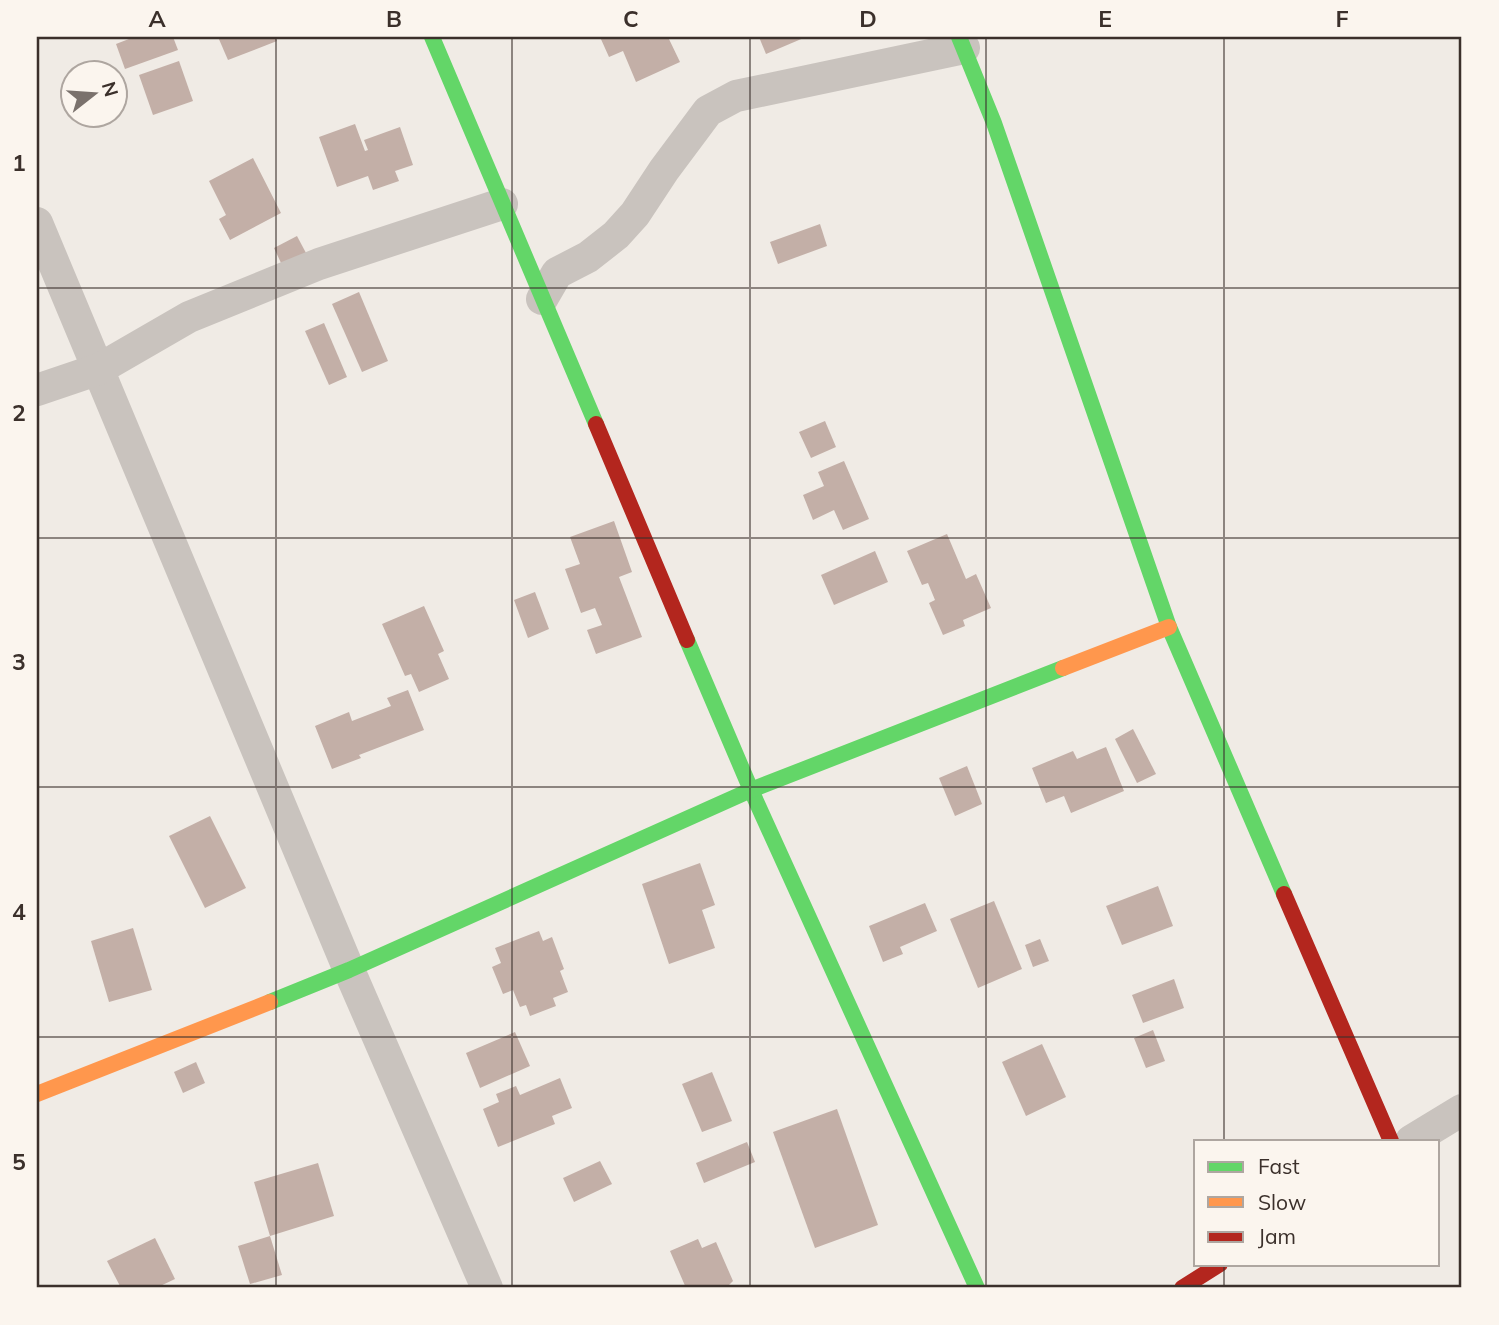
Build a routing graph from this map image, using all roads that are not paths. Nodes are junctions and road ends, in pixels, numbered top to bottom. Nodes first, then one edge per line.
1 (432, 37) edge
2 (962, 42) edge
3 (502, 204) junction
4 (37, 223) edge
5 (542, 299) junction
6 (99, 369) junction
7 (37, 390) edge
8 (1169, 627) junction
9 (751, 790) junction
10 (349, 970) junction
11 (37, 1094) edge
12 (1462, 1111) edge
13 (1391, 1140) edge
14 (1413, 1140) edge
15 (1217, 1266) edge
16 (487, 1288) edge
17 (977, 1288) edge
18 (1182, 1288) edge

1 - 3 street
2 - 5 street
2 - 8 street
3 - 5 street
3 - 6 street
4 - 6 street
5 - 9 street
6 - 7 street
6 - 10 street
8 - 9 street
8 - 13 street
9 - 10 street
9 - 17 street
10 - 11 street
10 - 16 street
12 - 14 street
15 - 18 street

